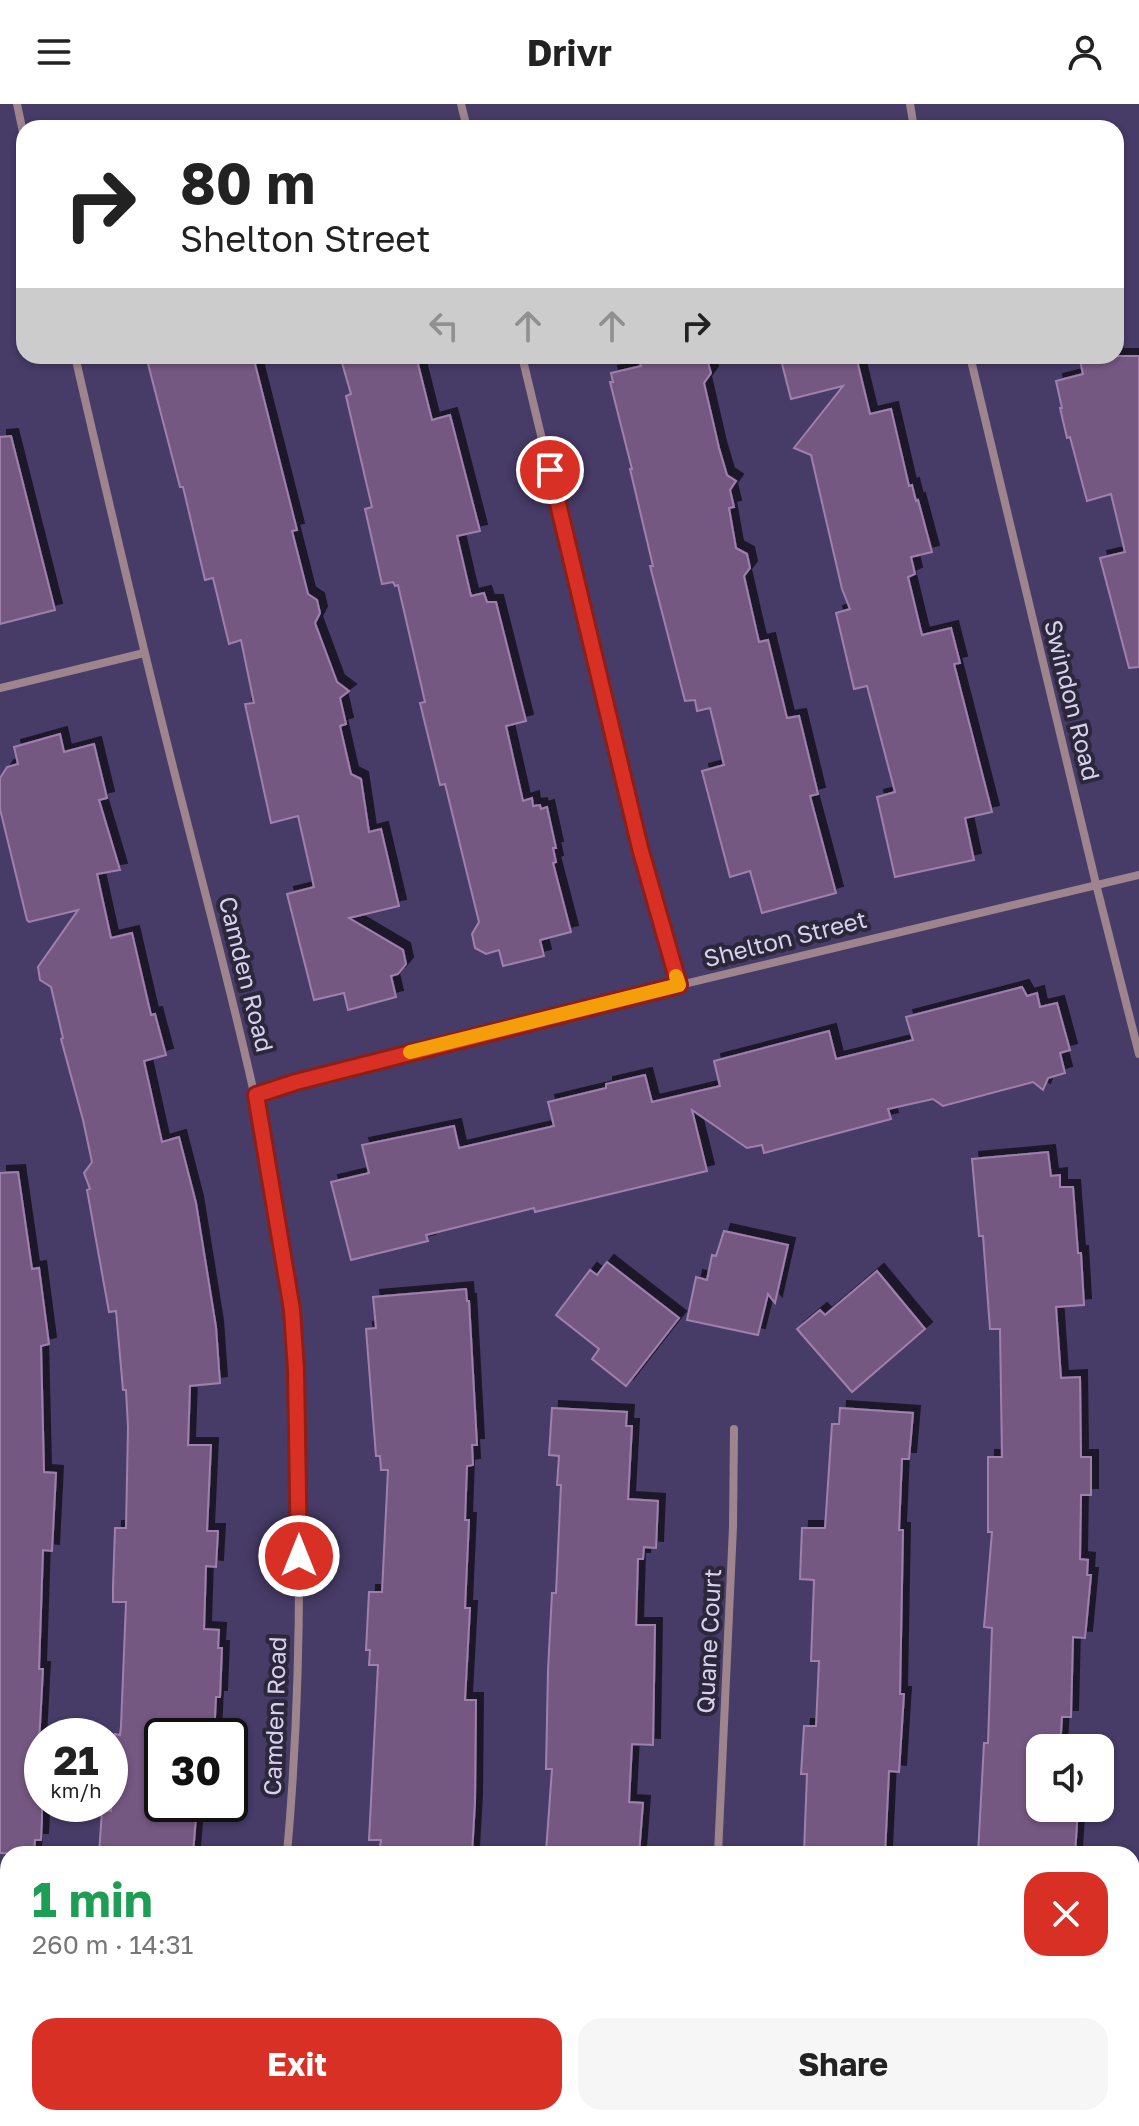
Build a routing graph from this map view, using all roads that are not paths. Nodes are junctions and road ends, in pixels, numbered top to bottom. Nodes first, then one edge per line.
1 (77, 364) edge
2 (524, 364) edge
3 (972, 364) edge
4 (144, 653) junction
5 (0, 688) edge
6 (1139, 875) edge
7 (1096, 884) junction
8 (679, 985) junction
9 (1139, 1054) edge
10 (256, 1095) junction
11 (734, 1429) dead end
12 (287, 1846) edge
13 (718, 1846) edge

1 - 4 street, Camden Road
2 - 8 street
3 - 7 street, Swindon Road
4 - 5 street
4 - 10 street, Camden Road
6 - 7 street, Shelton Street
7 - 8 street, Shelton Street
7 - 9 street, Swindon Road
8 - 10 street, Shelton Street
10 - 12 street, Camden Road
11 - 13 street, Quane Court

